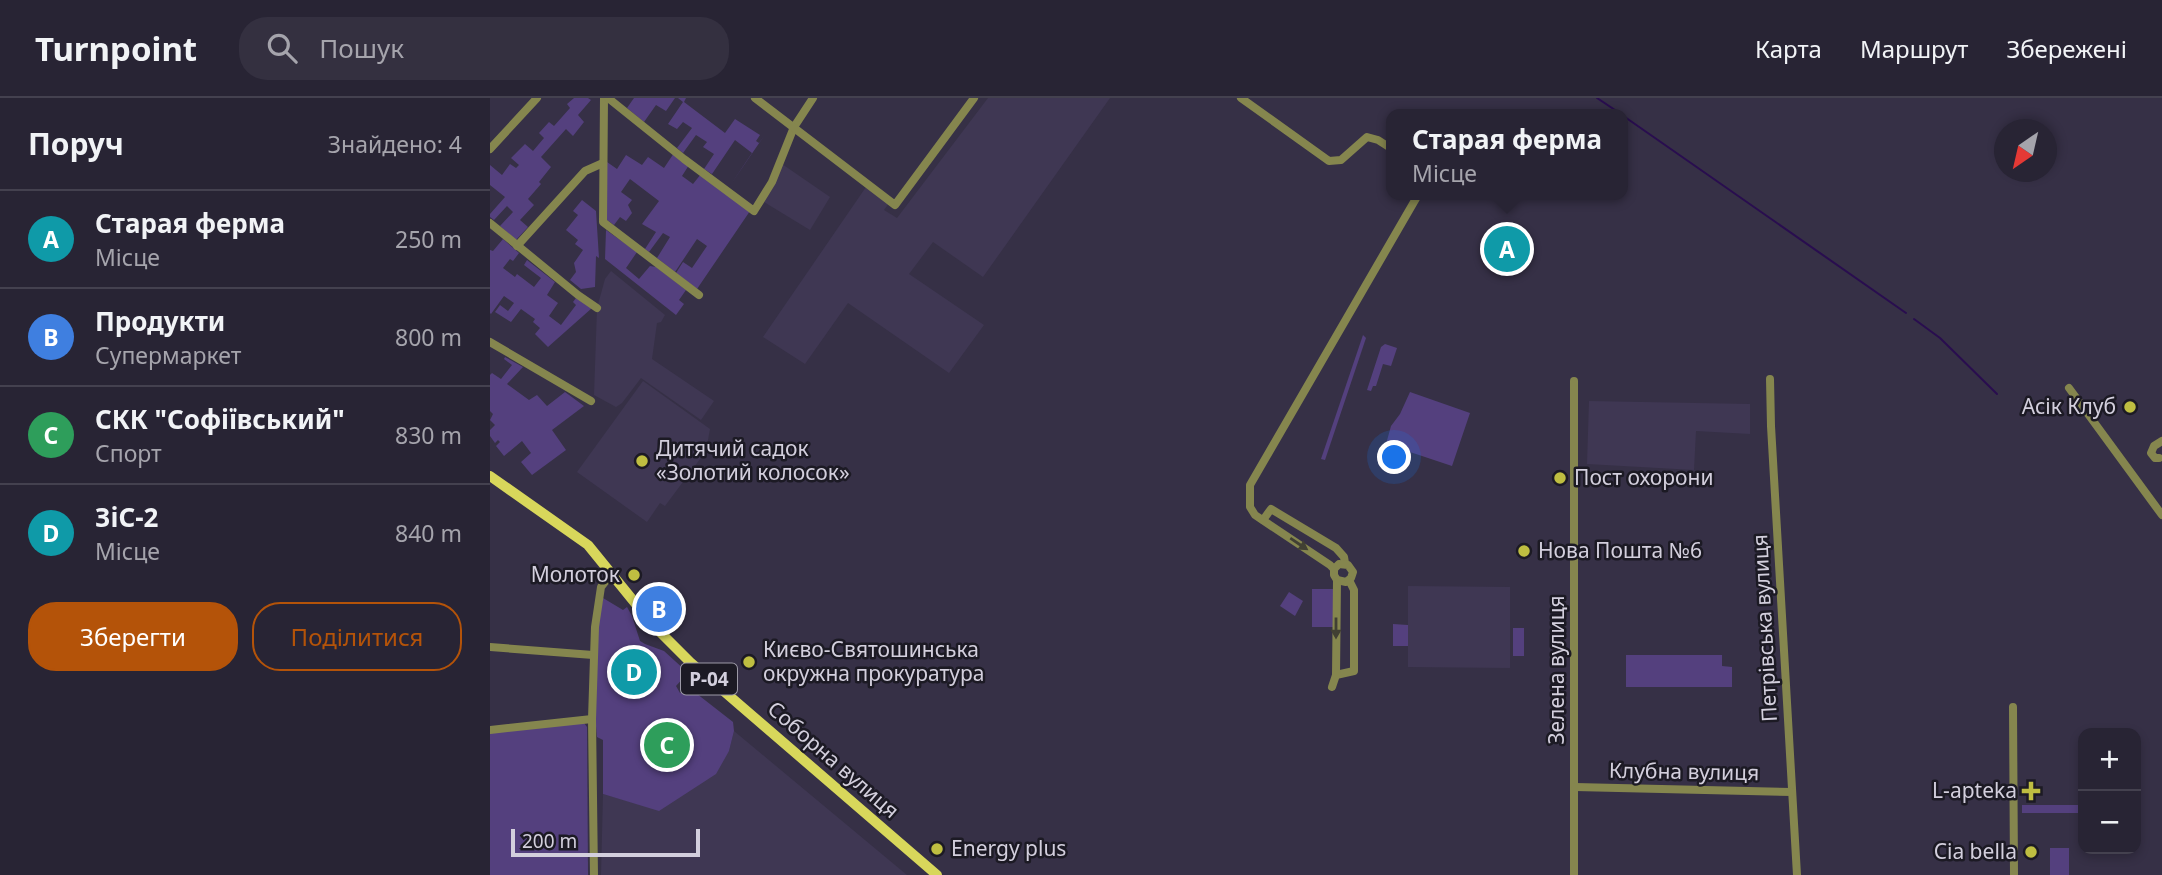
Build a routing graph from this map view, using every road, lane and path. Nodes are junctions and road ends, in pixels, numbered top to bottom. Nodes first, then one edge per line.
1 (537, 98) edge
2 (606, 98) edge
3 (755, 98) edge
4 (813, 98) edge
5 (974, 98) edge
6 (1241, 98) edge
7 (794, 127) junction
8 (1386, 146) edge
9 (490, 149) edge
10 (603, 163) junction
11 (1415, 200) edge
12 (490, 223) edge
13 (517, 246) junction
14 (699, 295) dead end
15 (597, 308) dead end
16 (490, 342) edge
17 (1770, 379) dead end
18 (1574, 381) dead end
19 (2069, 388) dead end
20 (591, 401) dead end
21 (2162, 440) edge
22 (2161, 460) edge
23 (490, 476) edge
24 (2162, 515) edge
25 (1264, 520) junction
26 (1345, 564) junction
27 (1335, 569) junction
28 (612, 573) junction
29 (1337, 580) junction
30 (1349, 580) junction
31 (490, 647) edge
32 (593, 655) junction
33 (1336, 675) junction
34 (1332, 687) dead end
35 (2013, 707) dead end
36 (592, 719) junction
37 (490, 730) edge
38 (1574, 787) junction
39 (1792, 792) junction
40 (594, 875) edge
41 (937, 875) edge
42 (1574, 875) edge
43 (1797, 875) edge
44 (2014, 875) edge

1 - 9 street
2 - 7 street
2 - 10 street
3 - 7 street
4 - 7 street
5 - 7 street
6 - 8 street
10 - 13 street
10 - 14 street
11 - 25 street
12 - 13 street
13 - 15 street
16 - 20 street
17 - 39 street, Петрівська вулиця
18 - 38 street, Зелена вулиця
19 - 24 street
21 - 22 street
23 - 28 main road, Соборна вулиця / Р-04
25 - 26 street
25 -> 27 street
26 - 27 street
26 - 30 street
27 - 29 street
28 - 32 street
28 - 41 main road, Соборна вулиця / Р-04
29 - 30 street
29 -> 33 street
30 - 33 street
31 - 32 street
32 - 36 street
33 - 34 street
35 - 44 street
36 - 37 street
36 - 40 street
38 - 39 street, Клубна вулиця
38 - 42 street, Зелена вулиця
39 - 43 street, Петрівська вулиця

